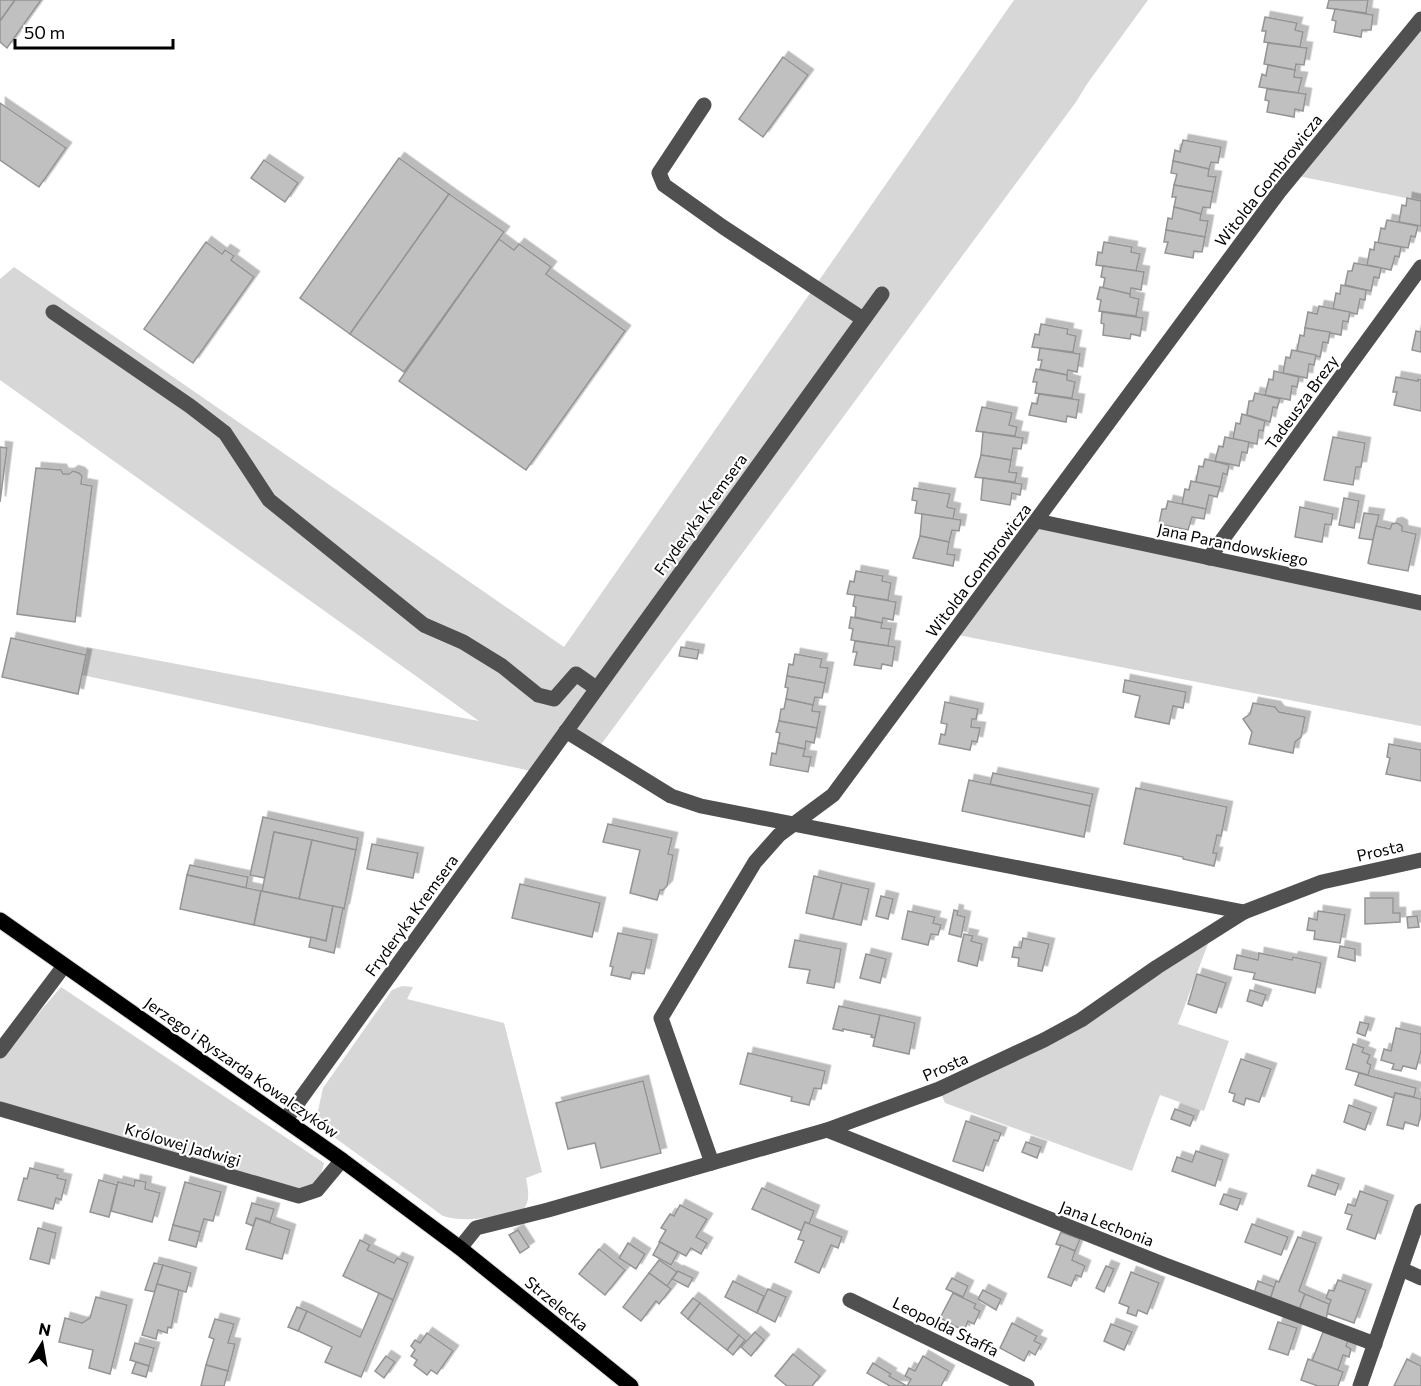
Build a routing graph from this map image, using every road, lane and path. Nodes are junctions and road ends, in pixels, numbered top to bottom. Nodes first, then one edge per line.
1 (1421, 19) edge
2 (704, 105) dead end
3 (1421, 267) edge
4 (882, 294) dead end
5 (52, 312) dead end
6 (863, 319) junction
7 (1037, 521) junction
8 (1209, 558) junction
9 (1421, 603) edge
10 (596, 688) junction
11 (566, 731) junction
12 (793, 825) junction
13 (1421, 860) edge
14 (1244, 912) junction
15 (0, 920) edge
16 (64, 966) junction
17 (0, 1051) edge
18 (0, 1109) edge
19 (286, 1119) junction
20 (827, 1130) junction
21 (342, 1160) junction
22 (712, 1163) junction
23 (1421, 1211) edge
24 (460, 1248) junction
25 (1401, 1269) junction
26 (1421, 1278) edge
27 (850, 1300) dead end
28 (1375, 1344) junction
29 (631, 1386) edge
30 (1027, 1386) edge
31 (1360, 1386) edge

1 - 7 street, Witolda Gombrowicza
2 - 6 street
3 - 8 street, Tadeusza Brezy
4 - 6 street, Fryderyka Kremsera
5 - 10 street
6 - 10 street, Fryderyka Kremsera
7 - 8 street, Jana Parandowskiego
7 - 12 street, Witolda Gombrowicza
8 - 9 street, Jana Parandowskiego
10 - 11 street, Fryderyka Kremsera
11 - 12 street
11 - 19 street, Fryderyka Kremsera
12 - 14 street
12 - 22 street, Witolda Gombrowicza
13 - 14 street, Prosta
14 - 20 street, Prosta
15 - 16 main road, Jerzego i Ryszarda Kowalczyków
16 - 17 street
16 - 19 main road, Jerzego i Ryszarda Kowalczyków
18 - 21 street, Królowej Jadwigi
19 - 21 main road, Jerzego i Ryszarda Kowalczyków
20 - 22 street, Prosta
20 - 28 street, Jana Lechonia
21 - 24 main road, Jerzego i Ryszarda Kowalczyków
22 - 24 street, Prosta
23 - 25 street
24 - 29 main road, Strzelecka
25 - 26 street
25 - 28 street
27 - 30 street, Leopolda Staffa
28 - 31 street

